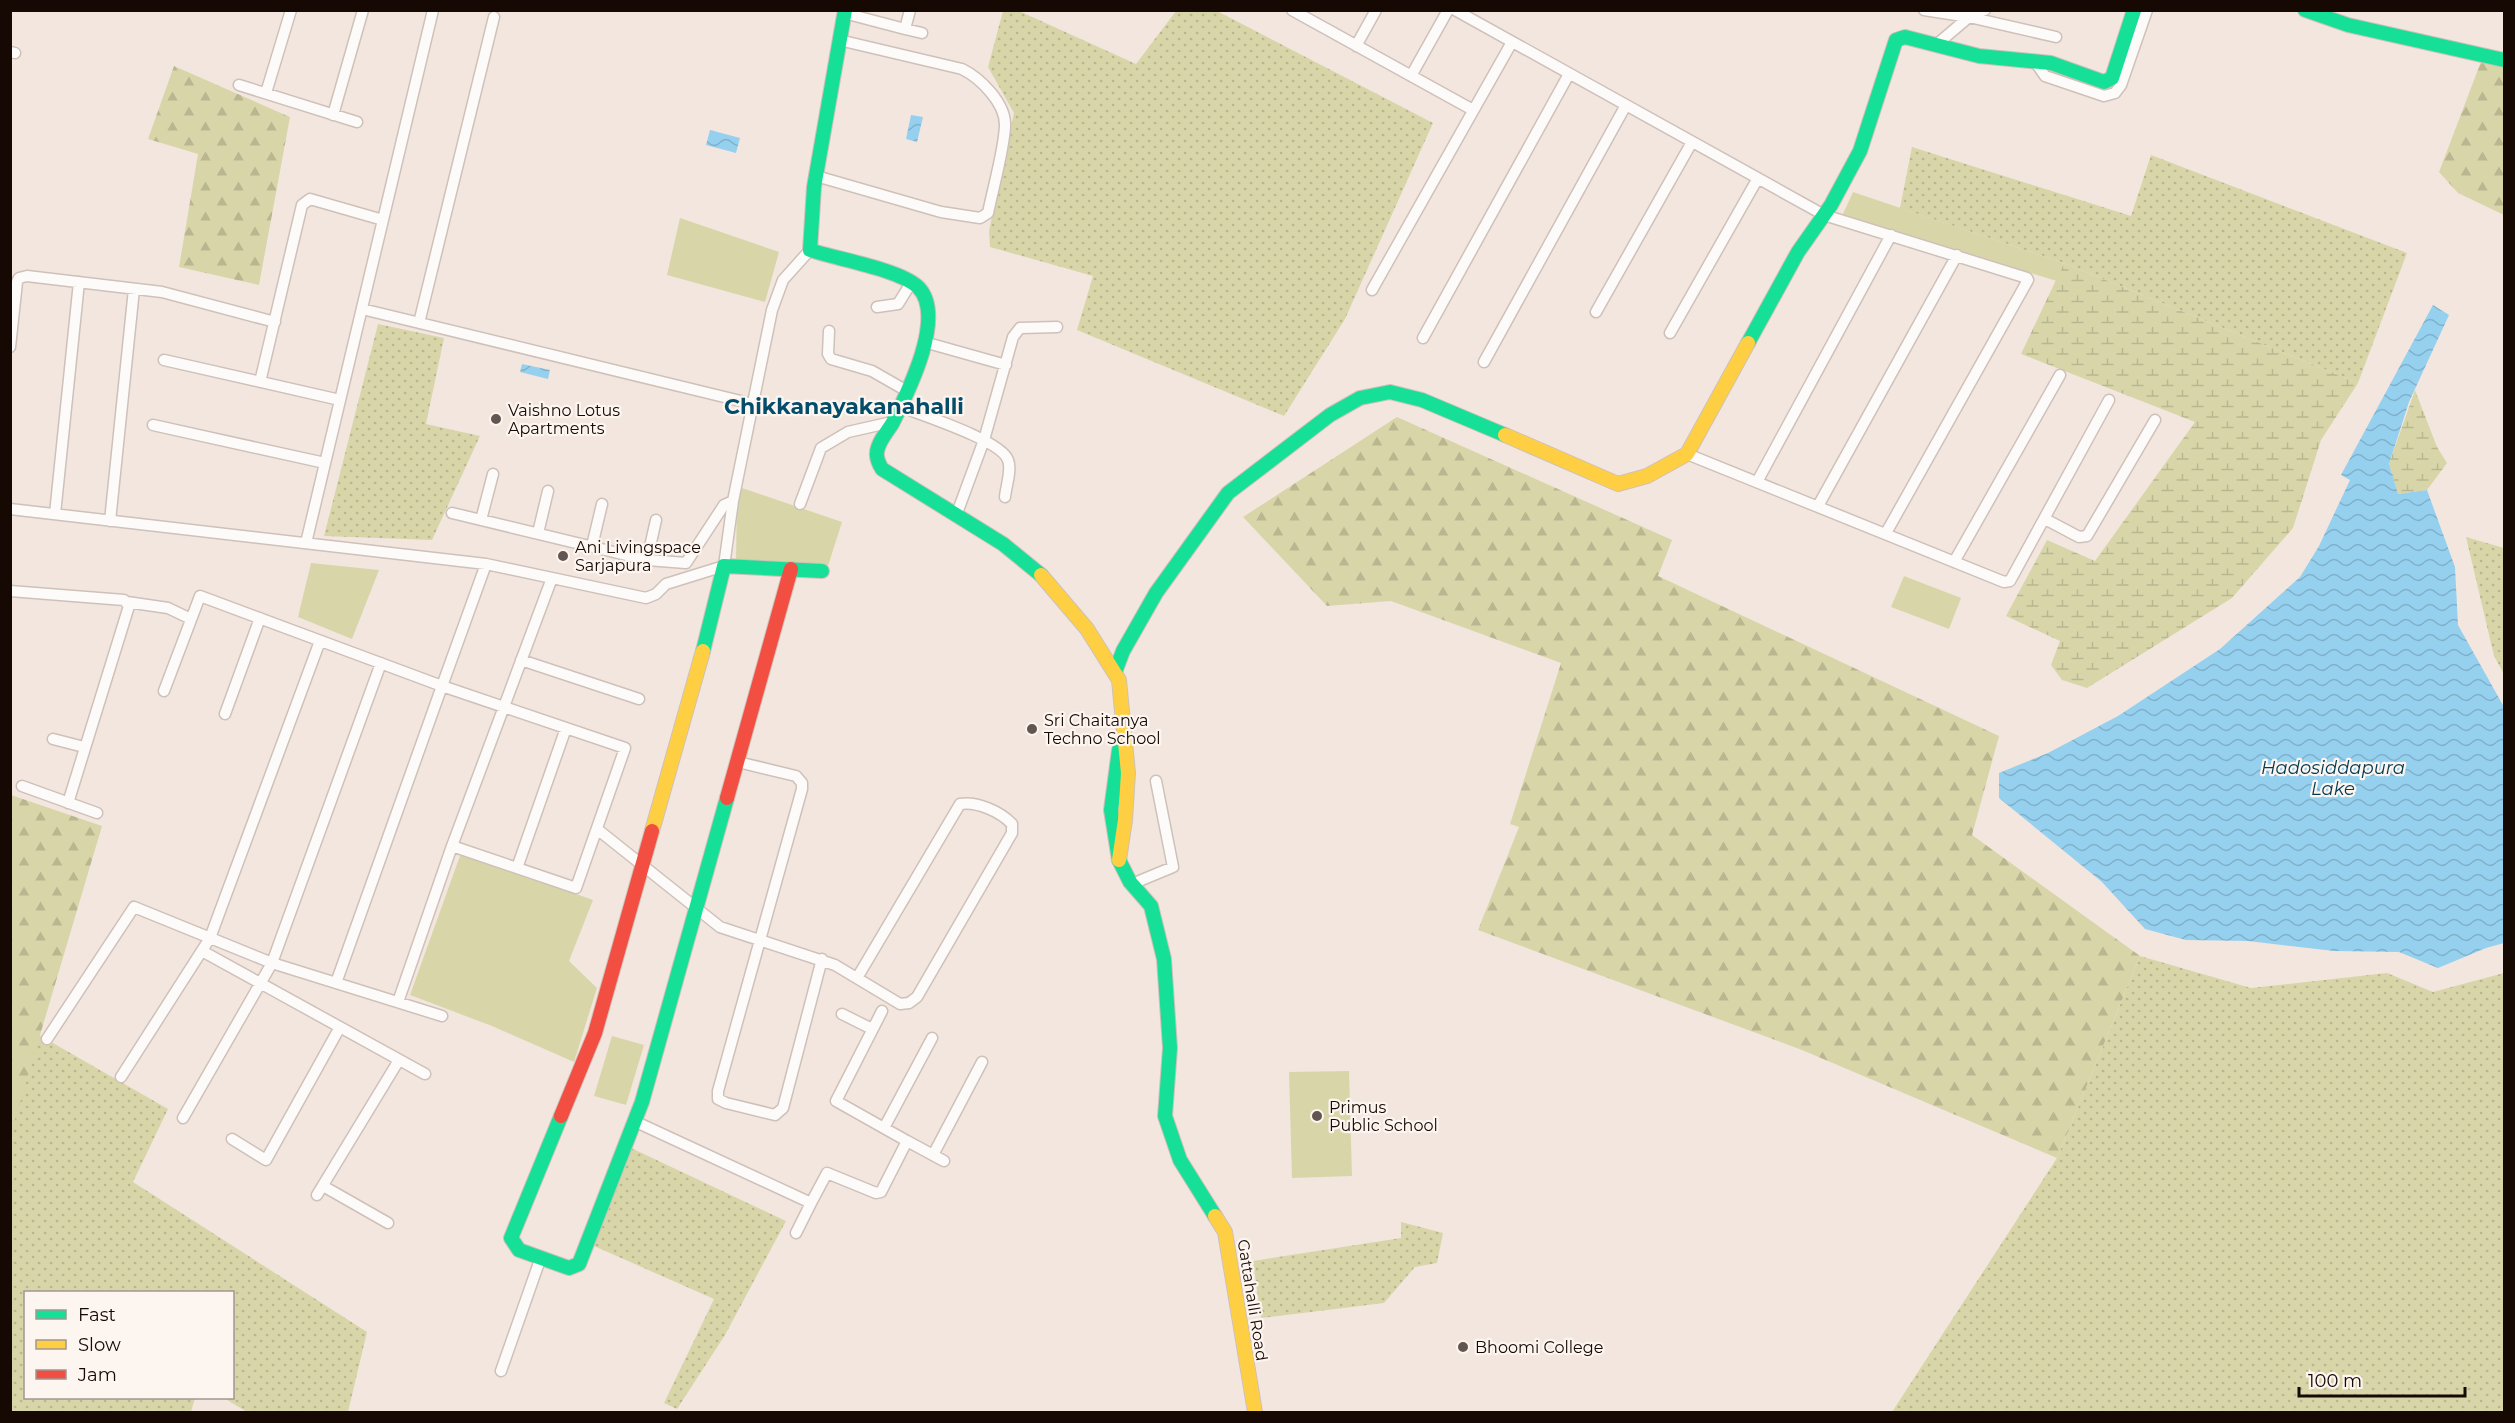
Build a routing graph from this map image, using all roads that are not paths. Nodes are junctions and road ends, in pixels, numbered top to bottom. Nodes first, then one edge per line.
1 (291, 10) edge
2 (363, 10) edge
3 (433, 10) edge
4 (910, 10) edge
5 (1376, 10) edge
6 (1448, 10) edge
7 (1455, 10) edge
8 (1924, 10) edge
9 (1985, 10) edge
10 (2134, 10) edge
11 (2147, 10) edge
12 (2305, 10) edge
13 (844, 12) edge
14 (1297, 12) edge
15 (494, 17) dead end
16 (1969, 17) junction
17 (905, 29) junction
18 (922, 33) dead end
19 (2056, 37) dead end
20 (839, 40) junction
21 (1512, 42) junction
22 (1935, 45) junction
23 (1356, 46) junction
24 (2505, 60) edge
25 (2036, 63) junction
26 (1569, 74) junction
27 (1411, 76) junction
28 (239, 85) dead end
29 (266, 93) junction
30 (1626, 105) junction
31 (1473, 110) junction
32 (333, 115) junction
33 (357, 122) dead end
34 (1692, 142) junction
35 (816, 176) junction
36 (1758, 178) junction
37 (1824, 215) junction
38 (383, 220) junction
39 (1891, 235) junction
40 (810, 250) junction
41 (1957, 255) junction
42 (80, 282) junction
43 (911, 283) junction
44 (134, 289) junction
45 (1372, 290) dead end
46 (877, 307) dead end
47 (362, 309) junction
48 (1596, 312) dead end
49 (274, 322) junction
50 (419, 324) junction
51 (1057, 327) dead end
52 (829, 331) dead end
53 (1670, 333) dead end
54 (1423, 338) dead end
55 (924, 342) junction
56 (11, 344) edge
57 (164, 360) dead end
58 (1484, 362) dead end
59 (1006, 365) junction
60 (2060, 375) dead end
61 (260, 382) junction
62 (907, 390) junction
63 (340, 400) junction
64 (2109, 400) dead end
65 (753, 404) junction
66 (899, 406) junction
67 (2154, 420) dead end
68 (892, 422) junction
69 (153, 425) dead end
70 (984, 440) junction
71 (1687, 454) junction
72 (326, 462) junction
73 (493, 474) dead end
74 (1757, 482) junction
75 (548, 491) dead end
76 (1005, 497) dead end
77 (733, 501) junction
78 (602, 504) dead end
79 (800, 504) dead end
80 (1818, 506) junction
81 (10, 509) edge
82 (452, 513) dead end
83 (55, 514) junction
84 (956, 516) junction
85 (2045, 519) junction
86 (110, 520) junction
87 (480, 520) junction
88 (656, 520) dead end
89 (538, 532) junction
90 (1886, 533) junction
91 (306, 543) junction
92 (592, 546) junction
93 (647, 560) junction
94 (1954, 562) junction
95 (486, 564) junction
96 (724, 566) junction
97 (791, 569) junction
98 (822, 571) dead end
99 (552, 578) junction
100 (10, 591) edge
101 (127, 603) junction
102 (260, 618) junction
103 (191, 619) junction
104 (320, 640) junction
105 (520, 660) junction
106 (381, 663) junction
107 (1114, 672) junction
108 (442, 686) junction
109 (164, 692) dead end
110 (639, 699) dead end
111 (503, 707) junction
112 (225, 714) dead end
113 (566, 728) junction
114 (53, 739) dead end
115 (84, 747) junction
116 (738, 762) junction
117 (1156, 781) dead end
118 (22, 786) dead end
119 (68, 803) junction
120 (97, 813) dead end
121 (597, 829) junction
122 (452, 846) junction
123 (643, 866) junction
124 (517, 868) junction
125 (1132, 884) junction
126 (697, 908) junction
127 (210, 938) junction
128 (759, 939) junction
129 (202, 951) junction
130 (822, 959) junction
131 (272, 963) junction
132 (857, 978) junction
133 (261, 983) junction
134 (336, 983) junction
135 (398, 1002) junction
136 (882, 1011) dead end
137 (842, 1014) dead end
138 (442, 1016) dead end
139 (340, 1027) junction
140 (872, 1029) junction
141 (932, 1038) dead end
142 (47, 1039) dead end
143 (399, 1060) junction
144 (982, 1062) dead end
145 (425, 1074) dead end
146 (121, 1077) dead end
147 (183, 1118) dead end
148 (634, 1121) junction
149 (884, 1128) junction
150 (232, 1139) dead end
151 (908, 1141) junction
152 (933, 1155) junction
153 (944, 1161) dead end
154 (811, 1203) junction
155 (388, 1223) dead end
156 (796, 1233) dead end
157 (541, 1257) junction
158 (501, 1371) dead end
159 (1255, 1413) edge

1 - 29 street
2 - 32 street
3 - 38 street
4 - 17 street
5 - 23 street
6 - 27 street
7 - 21 street
8 - 16 street
9 - 16 street
10 - 25 street
11 - 25 street
12 - 24 street
13 - 17 street
13 - 20 street
14 - 23 street
15 - 50 street
16 - 19 street
16 - 22 street
17 - 18 street
20 - 35 street
20 - 35 street
21 - 26 street
21 - 31 street
22 - 25 street
22 - 37 street
23 - 27 street
26 - 30 street
26 - 54 street
27 - 31 street
28 - 29 street
29 - 32 street
30 - 34 street
30 - 58 street
31 - 45 street
32 - 33 street
34 - 36 street
34 - 48 street
35 - 40 street
36 - 37 street
36 - 53 street
37 - 39 street
37 - 71 street
38 - 47 street
38 - 49 street
39 - 41 street
39 - 74 street
40 - 43 street
40 - 65 street
41 - 80 street
41 - 90 street
42 - 44 street
42 - 56 street
42 - 83 street
43 - 46 street
43 - 55 street, Gattahalli Road
44 - 49 street
44 - 86 street
47 - 50 street
47 - 63 street
49 - 61 street
50 - 65 street
51 - 59 street
52 - 62 street
55 - 59 street
55 - 62 street, Gattahalli Road
57 - 61 street
59 - 70 street
60 - 94 street
61 - 63 street
62 - 66 street, Gattahalli Road
63 - 72 street
64 - 85 street
65 - 77 street
66 - 68 street, Gattahalli Road
66 - 70 street
67 - 85 street
68 - 79 street
68 - 84 street, Gattahalli Road
69 - 72 street
70 - 76 street
70 - 84 street
71 - 74 street
71 - 107 street
72 - 91 street
73 - 87 street
74 - 80 street
75 - 89 street
77 - 93 street
77 - 96 street
78 - 92 street
80 - 90 street
81 - 83 street
82 - 87 street
83 - 86 street
84 - 107 street, Gattahalli Road
85 - 94 street
86 - 91 street
87 - 89 street
88 - 93 street
89 - 92 street
90 - 94 street
91 - 95 street
92 - 93 street
95 - 99 street
95 - 108 street
96 - 97 street
96 - 99 street
96 - 123 street
97 - 98 street
97 - 116 street
99 - 105 street
100 - 101 street
101 - 103 street
101 - 115 street
102 - 103 street
102 - 104 street
102 - 112 street
103 - 109 street
104 - 106 street
104 - 127 street
105 - 110 street
105 - 111 street
106 - 108 street
106 - 131 street
107 - 125 street, Gattahalli Road
108 - 111 street
108 - 134 street
111 - 113 street
111 - 122 street
113 - 121 street
113 - 124 street
114 - 115 street
115 - 119 street
116 - 126 street
116 - 128 street
117 - 125 street
118 - 119 street
119 - 120 street
121 - 123 street
121 - 124 street
122 - 124 street
122 - 135 street
123 - 126 street
123 - 157 street
125 - 159 street, Gattahalli Road
126 - 128 street
126 - 148 street
127 - 129 street
127 - 131 street
127 - 142 street
128 - 130 street
128 - 130 street
129 - 133 street
129 - 146 street
130 - 132 street
131 - 133 street
131 - 134 street
132 - 132 street
133 - 139 street
133 - 147 street
134 - 135 street
135 - 138 street
136 - 140 street
137 - 140 street
139 - 143 street
139 - 150 street
140 - 149 street
141 - 149 street
143 - 145 street
143 - 155 street
144 - 152 street
148 - 154 street
148 - 157 street
149 - 151 street
151 - 152 street
151 - 154 street
152 - 153 street
154 - 156 street
157 - 158 street

